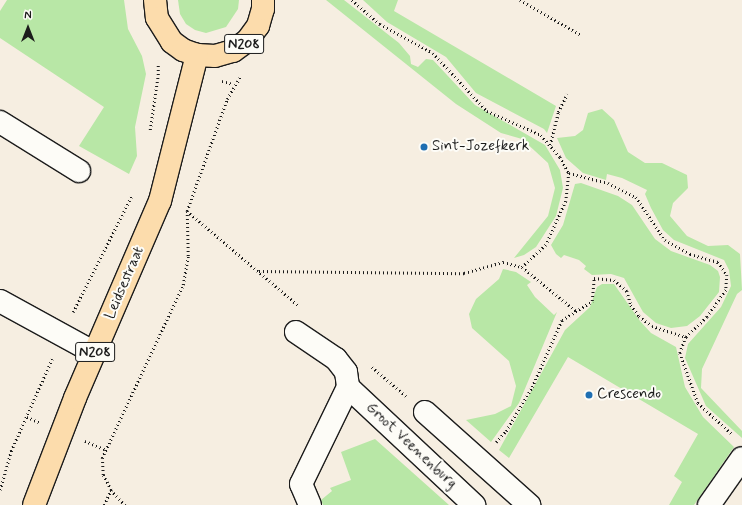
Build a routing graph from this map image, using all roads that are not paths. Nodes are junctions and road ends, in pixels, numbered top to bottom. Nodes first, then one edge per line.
1 (155, 0) edge
2 (263, 0) edge
3 (197, 55) junction
4 (0, 122) edge
5 (79, 171) dead end
6 (0, 301) edge
7 (296, 332) dead end
8 (95, 353) junction
9 (348, 388) junction
10 (425, 412) dead end
11 (739, 448) edge
12 (34, 505) edge
13 (310, 505) edge
14 (474, 505) edge
15 (529, 505) edge
16 (709, 505) edge

1 - 3 main road, N208
2 - 3 main road, N208
3 - 8 main road, Leidsestraat / N208
4 - 5 street
6 - 8 street
7 - 9 street
8 - 12 main road, Leidsestraat / N208
9 - 13 street
9 - 14 street, Groot Veenenburg
10 - 15 street
11 - 16 street

